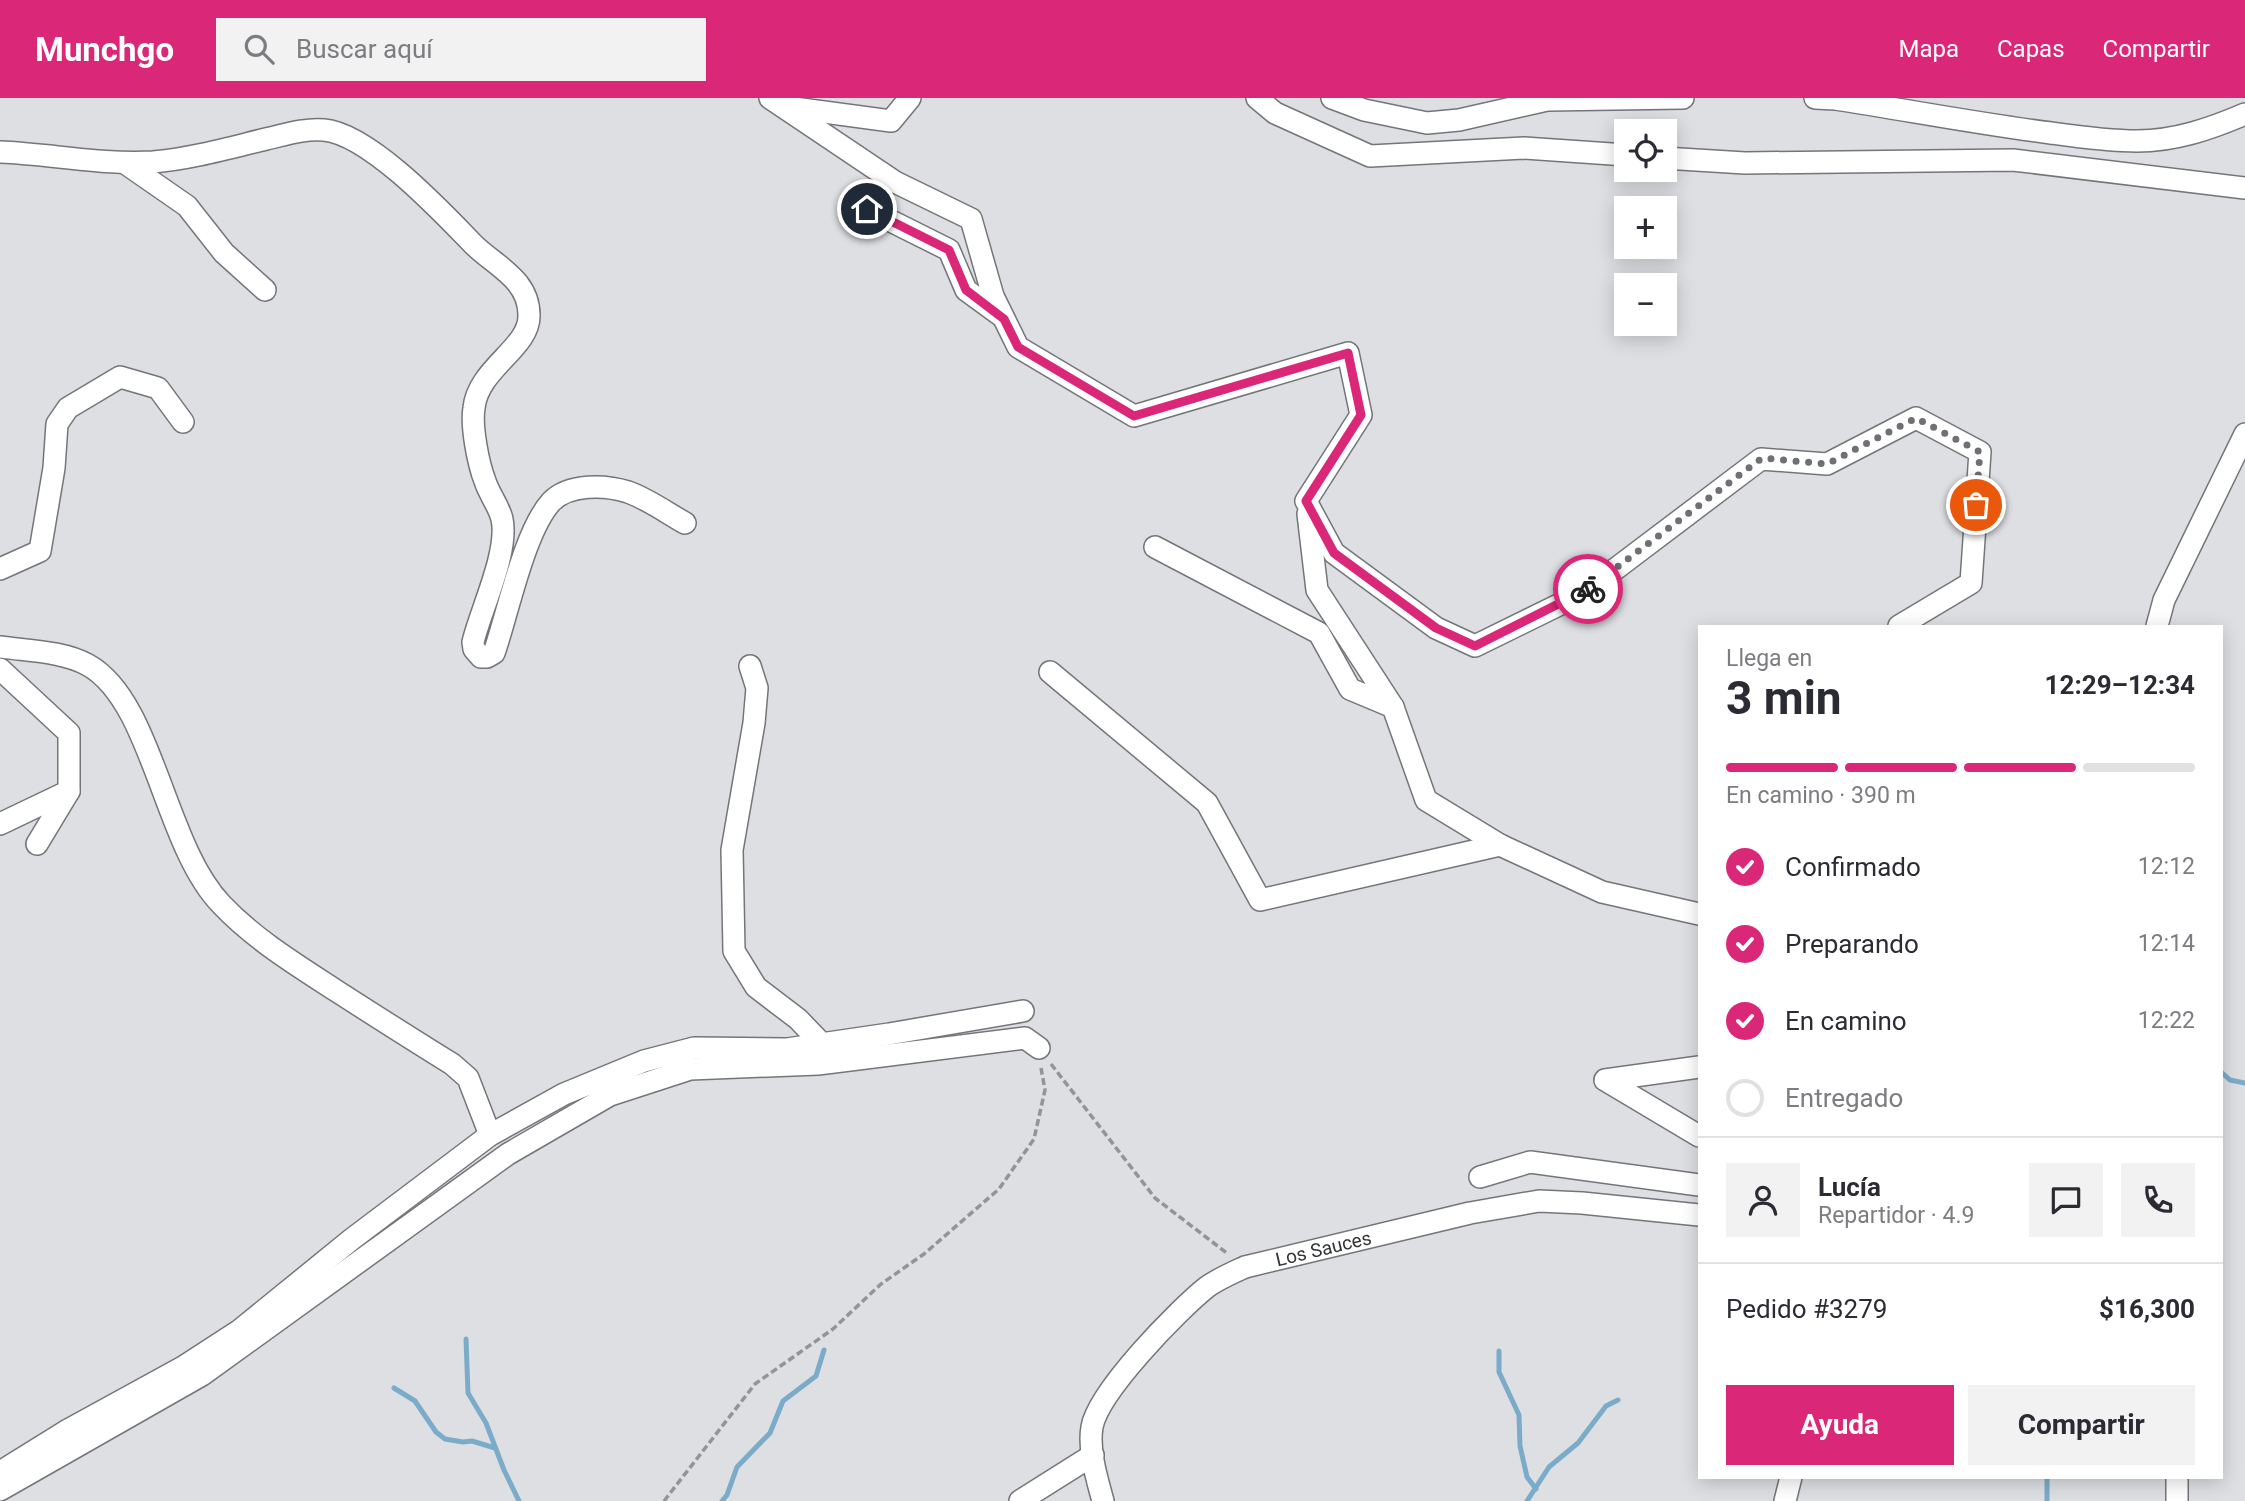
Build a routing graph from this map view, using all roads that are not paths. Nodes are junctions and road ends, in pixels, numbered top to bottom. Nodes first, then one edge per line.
1 (910, 98) edge
2 (1257, 98) edge
3 (1332, 98) edge
4 (1683, 98) edge
5 (1815, 98) edge
6 (776, 102) edge
7 (2245, 114) edge
8 (0, 152) edge
9 (1614, 154) edge
10 (1677, 159) edge
11 (125, 163) junction
12 (2245, 188) edge
13 (867, 209) dead end
14 (265, 290) dead end
15 (1004, 319) junction
16 (183, 422) dead end
17 (2245, 434) edge
18 (1306, 501) junction
19 (685, 523) dead end
20 (1155, 547) dead end
21 (0, 569) edge
22 (1901, 625) edge
23 (2157, 625) edge
24 (0, 647) edge
25 (750, 666) dead end
26 (0, 669) edge
27 (1051, 672) dead end
28 (1393, 707) junction
29 (69, 791) junction
30 (0, 824) edge
31 (37, 844) dead end
32 (1500, 845) junction
33 (1698, 914) edge
34 (1023, 1011) dead end
35 (822, 1044) junction
36 (1039, 1048) road end
37 (1698, 1067) edge
38 (490, 1135) junction
39 (1698, 1135) edge
40 (1480, 1177) dead end
41 (1698, 1185) edge
42 (1698, 1214) edge
43 (1093, 1455) junction
44 (0, 1472) edge
45 (1790, 1479) edge
46 (2176, 1479) edge
47 (0, 1490) edge
48 (1020, 1501) edge
49 (1103, 1501) edge
50 (1785, 1501) edge
51 (2177, 1501) edge

1 - 6 street
2 - 9 street
3 - 4 street
5 - 7 street
6 - 15 street
8 - 11 street
10 - 12 street
11 - 14 street
11 - 19 street
13 - 15 street
15 - 18 street
16 - 21 street
17 - 23 street
18 - 22 street
18 - 28 street
20 - 28 street
24 - 38 street
25 - 35 street
26 - 29 street
27 - 32 street
28 - 32 street
29 - 30 street
29 - 31 street
32 - 33 street
34 - 35 street
35 - 38 street
36 - 47 street
37 - 39 street
38 - 44 street
40 - 41 street
42 - 43 street, Los Sauces
43 - 48 street
43 - 49 street, Los Sauces
45 - 50 street
46 - 51 street

